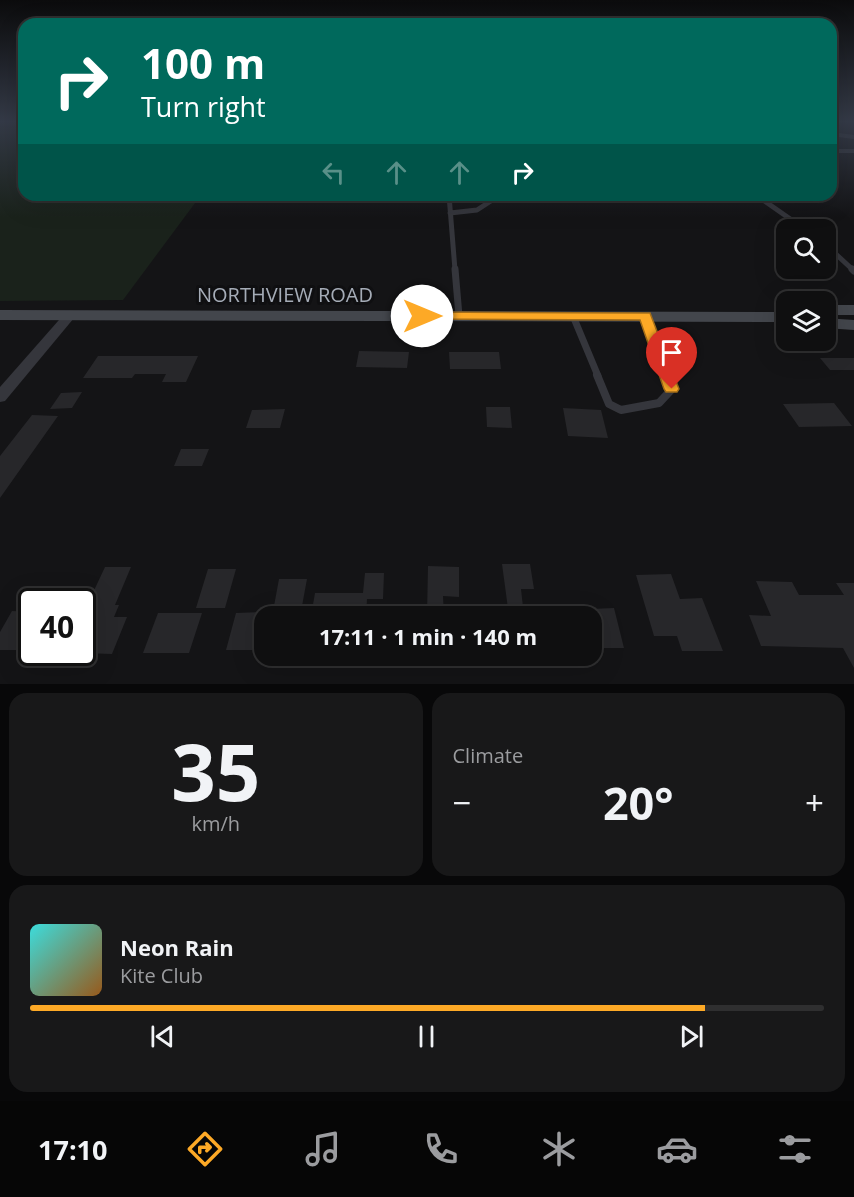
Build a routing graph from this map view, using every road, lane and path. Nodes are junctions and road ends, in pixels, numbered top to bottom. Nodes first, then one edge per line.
1 (449, 201) edge
2 (494, 201) edge
3 (765, 201) edge
4 (450, 213) junction
5 (790, 219) edge
6 (836, 254) edge
7 (854, 271) edge
8 (836, 310) edge
9 (854, 310) edge
10 (0, 315) edge
11 (70, 315) junction
12 (459, 316) junction
13 (573, 316) junction
14 (646, 316) junction
15 (776, 316) edge
16 (836, 324) edge
17 (854, 325) edge
18 (0, 397) edge

1 - 4 lane
2 - 4 lane
3 - 5 lane
4 - 12 lane
6 - 7 lane
8 - 9 street
10 - 11 street, NORTHVIEW ROAD
11 - 12 street, NORTHVIEW ROAD
11 - 18 street
12 - 13 street, NORTHVIEW ROAD
13 - 14 street, NORTHVIEW ROAD
13 - 14 lane
14 - 15 street, NORTHVIEW ROAD
16 - 17 street

